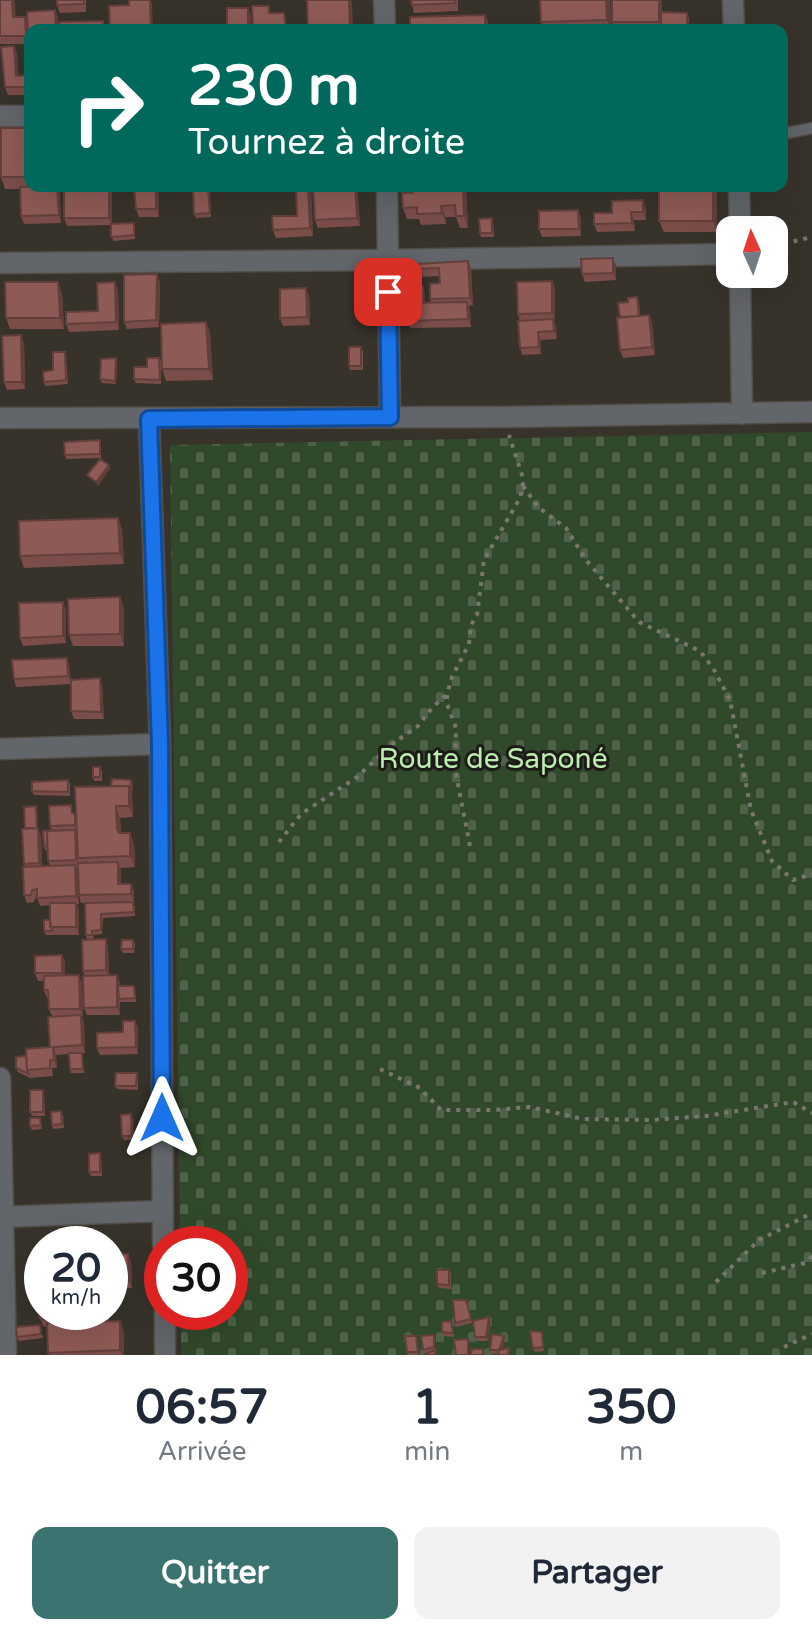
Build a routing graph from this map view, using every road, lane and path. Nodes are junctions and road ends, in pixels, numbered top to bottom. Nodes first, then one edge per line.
1 (384, 0) edge
2 (733, 0) edge
3 (385, 24) edge
4 (734, 24) edge
5 (0, 116) edge
6 (24, 116) edge
7 (812, 128) edge
8 (788, 133) edge
9 (387, 192) edge
10 (739, 192) edge
11 (740, 216) edge
12 (812, 237) edge
13 (788, 243) edge
14 (716, 254) edge
15 (388, 260) junction
16 (0, 263) edge
17 (740, 288) edge
18 (812, 412) edge
19 (742, 414) junction
20 (390, 417) junction
21 (508, 417) junction
22 (0, 418) edge
23 (149, 419) junction
24 (523, 486) junction
25 (447, 694) junction
26 (160, 744) junction
27 (0, 749) edge
28 (279, 842) dead end
29 (470, 846) dead end
30 (812, 874) edge
31 (380, 1069) dead end
32 (0, 1078) edge
33 (812, 1113) edge
34 (163, 1211) junction
35 (812, 1213) edge
36 (1, 1216) edge
37 (163, 1226) edge
38 (812, 1256) edge
39 (762, 1273) dead end
40 (716, 1282) dead end
41 (165, 1330) edge
42 (812, 1334) edge
43 (784, 1347) dead end
44 (6, 1355) edge
45 (165, 1355) edge

1 - 3 street
2 - 4 street
5 - 6 street
7 - 8 lane
9 - 15 street
10 - 11 street
12 - 13 path
14 - 15 street
15 - 16 street
15 - 20 street
17 - 19 street
18 - 19 street
19 - 21 street
20 - 21 street
20 - 23 street
21 - 24 path
22 - 23 street
23 - 26 street
24 - 25 path
24 - 30 path
25 - 28 path
25 - 29 path
26 - 27 street
26 - 34 street
31 - 33 path
32 - 36 street
34 - 36 street
34 - 37 street
35 - 40 path
36 - 44 street
38 - 39 path
41 - 45 street
42 - 43 path

